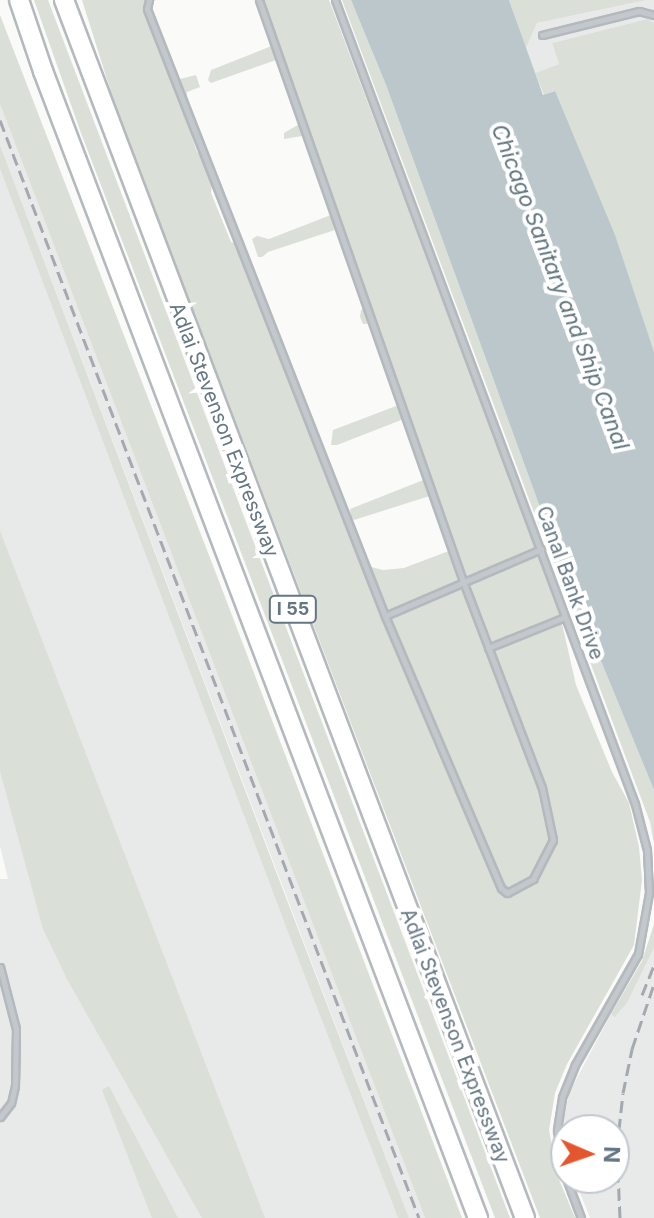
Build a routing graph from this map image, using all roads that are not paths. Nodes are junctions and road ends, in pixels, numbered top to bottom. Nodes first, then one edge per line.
1 (9, 0) edge
2 (19, 0) edge
3 (64, 0) edge
4 (149, 0) edge
5 (259, 0) edge
6 (335, 0) edge
7 (654, 15) edge
8 (542, 35) dead end
9 (43, 71) junction
10 (541, 549) junction
11 (463, 581) junction
12 (385, 616) junction
13 (565, 616) junction
14 (488, 648) junction
15 (0, 967) edge
16 (560, 1114) edge
17 (0, 1117) edge
18 (572, 1194) edge
19 (478, 1218) edge
20 (525, 1218) edge
21 (581, 1218) edge

1 - 9 highway
2 - 9 highway, Adlai Stevenson Expressway / I 55
3 - 20 highway, Adlai Stevenson Expressway / I 55
4 - 12 lane
5 - 11 lane
6 - 10 lane, Canal Bank Drive
7 - 8 lane
9 - 19 highway, Adlai Stevenson Expressway / I 55
10 - 11 lane
10 - 13 lane, Canal Bank Drive
11 - 12 lane
11 - 14 lane
12 - 14 lane
13 - 14 lane
13 - 16 lane, Canal Bank Drive
15 - 17 lane
18 - 21 lane, Canal Bank Drive

